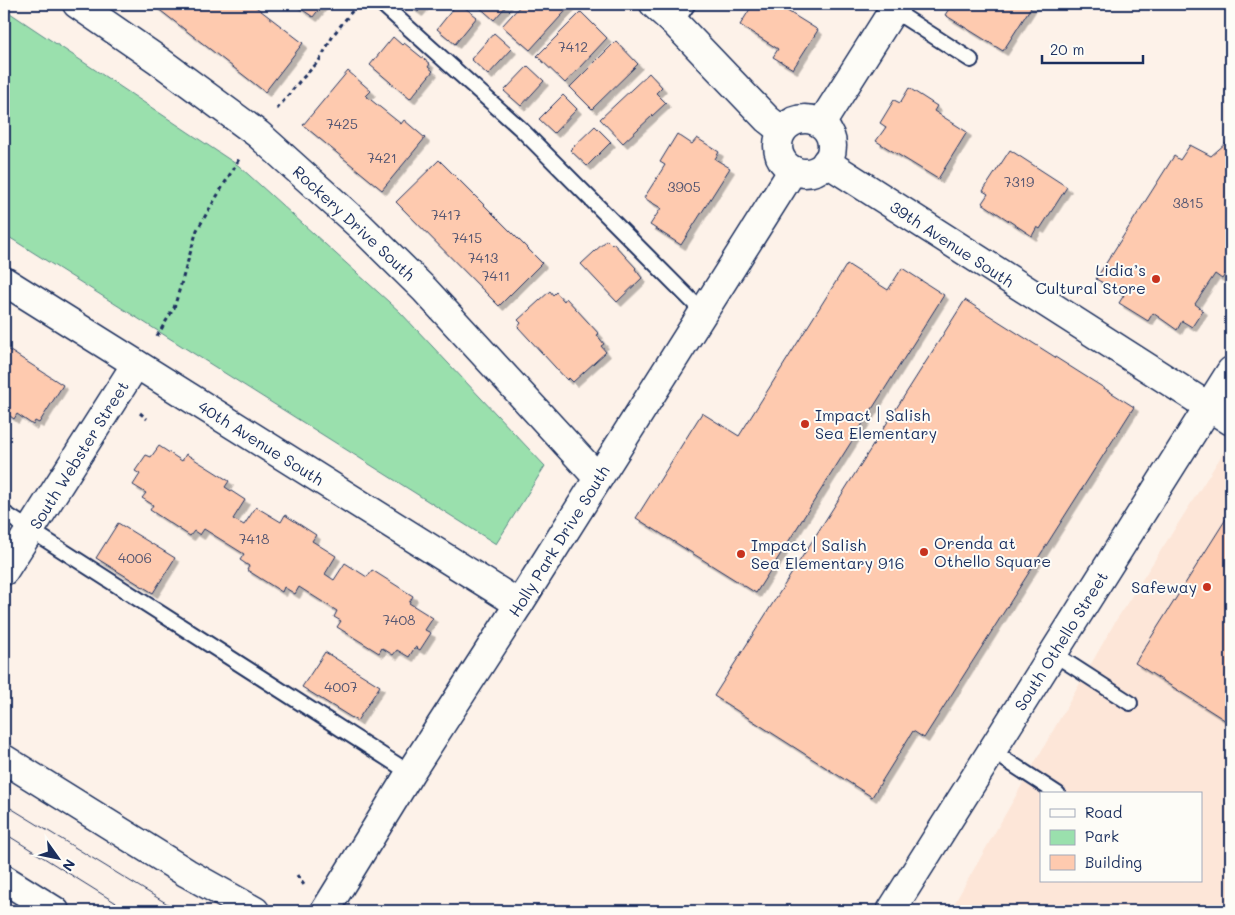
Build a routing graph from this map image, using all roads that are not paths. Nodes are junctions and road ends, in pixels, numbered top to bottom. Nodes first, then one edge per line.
1 (76, 4) edge
2 (382, 4) edge
3 (654, 4) edge
4 (895, 7) edge
5 (682, 14) edge
6 (971, 60) dead end
7 (821, 124) junction
8 (782, 131) junction
9 (826, 162) junction
10 (792, 170) junction
11 (4, 281) edge
12 (703, 312) junction
13 (136, 364) junction
14 (1231, 371) edge
15 (1208, 407) junction
16 (1231, 421) edge
17 (598, 478) junction
18 (4, 513) edge
19 (31, 531) junction
20 (4, 571) edge
21 (519, 604) junction
22 (1054, 654) junction
23 (1130, 703) dead end
24 (992, 752) junction
25 (4, 759) edge
26 (410, 773) junction
27 (1055, 792) edge
28 (4, 879) edge
29 (55, 911) edge
30 (255, 911) edge
31 (325, 911) edge
32 (891, 911) edge

1 - 17 street, Rockery Drive South
2 - 12 lane
3 - 5 street
4 - 6 lane
4 - 7 street
5 - 8 street
7 - 8 street
7 - 9 street
8 - 10 street
9 - 10 street
9 - 15 street, 39th Avenue South
10 - 12 street, Holly Park Drive South
11 - 13 street, 40th Avenue South
12 - 17 street, Holly Park Drive South
13 - 19 street, South Webster Street
13 - 21 street, 40th Avenue South
14 - 15 street, South Othello Street
15 - 16 street, 39th Avenue South
15 - 22 street, South Othello Street
17 - 21 street, Holly Park Drive South
18 - 19 lane
19 - 20 street, South Webster Street
19 - 26 lane
21 - 26 street, Holly Park Drive South
22 - 23 lane
22 - 24 street, South Othello Street
24 - 27 lane
24 - 32 street, South Othello Street
25 - 30 street
26 - 31 street, Holly Park Drive South
28 - 29 street

